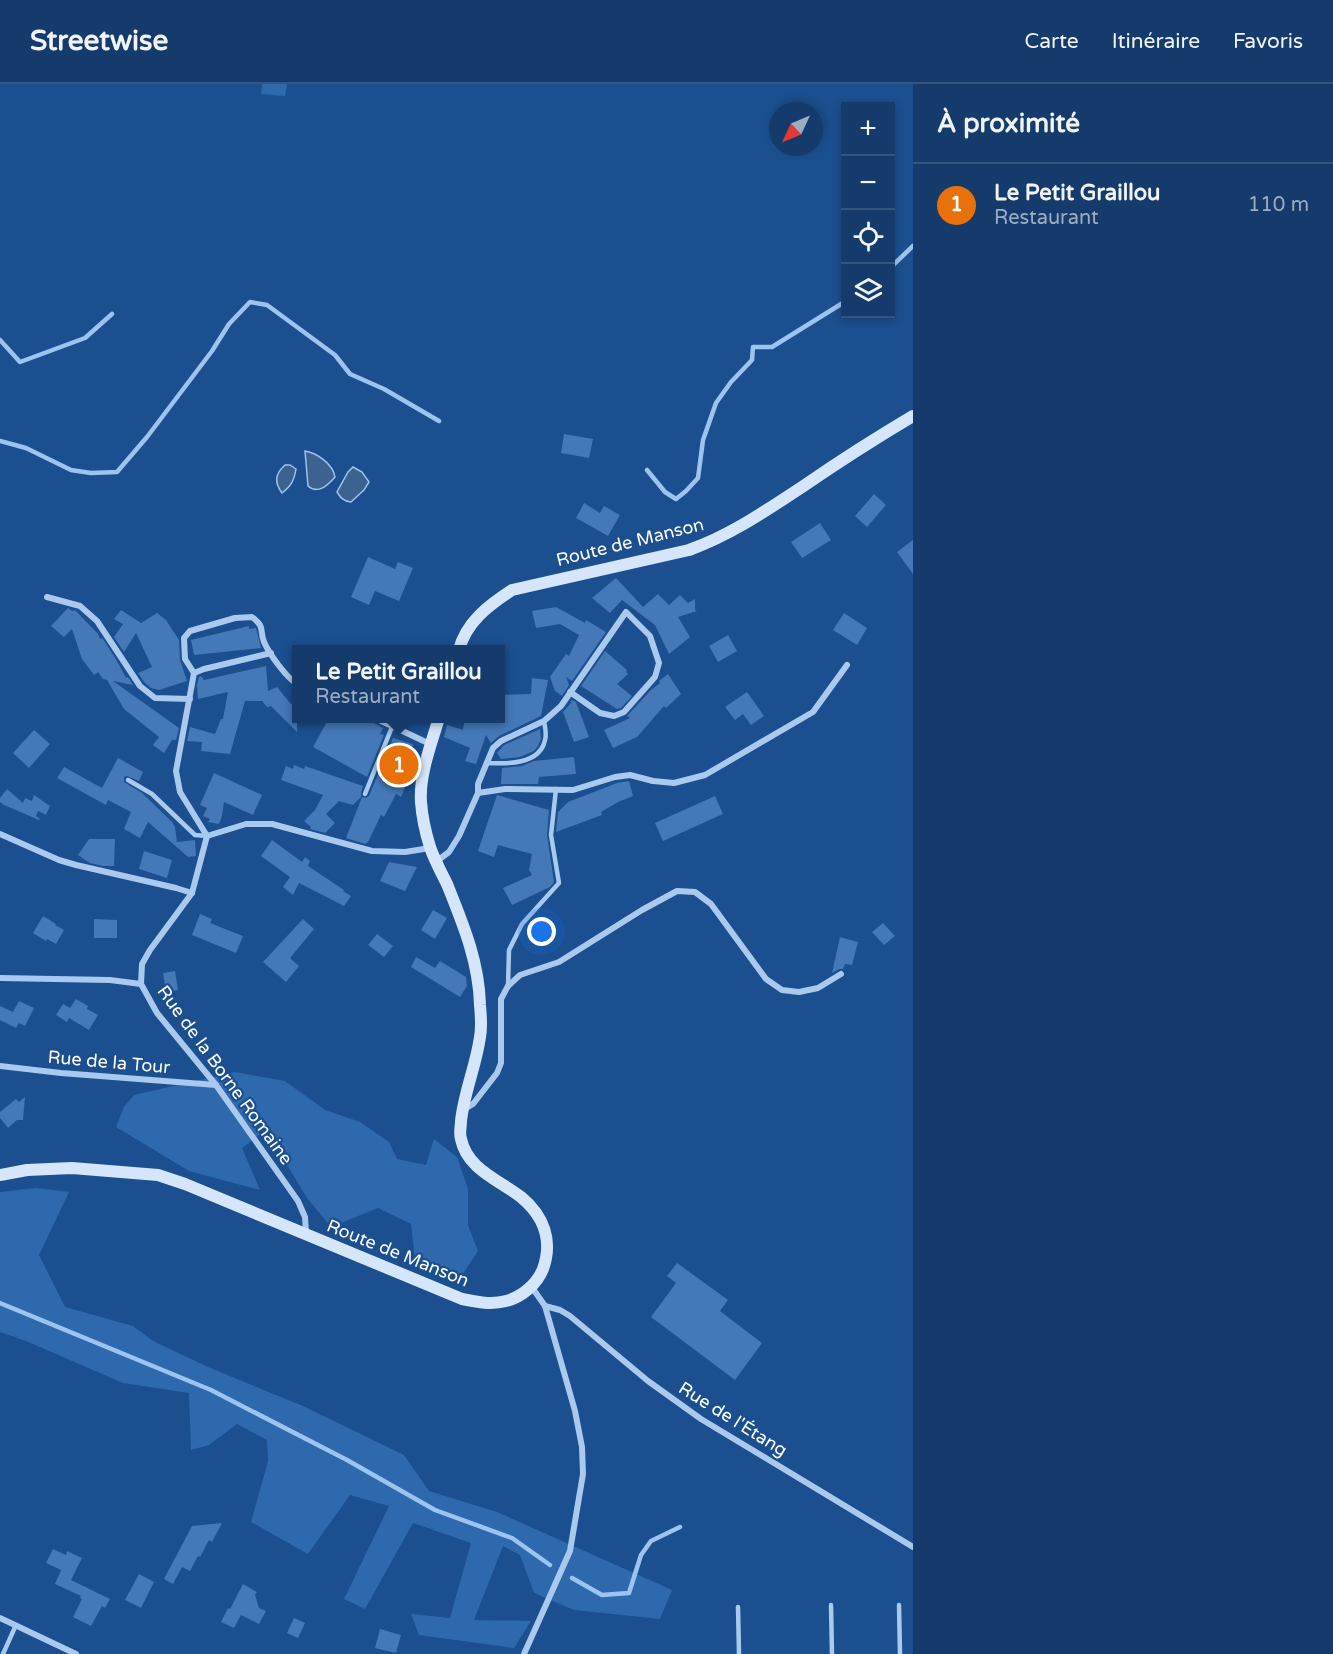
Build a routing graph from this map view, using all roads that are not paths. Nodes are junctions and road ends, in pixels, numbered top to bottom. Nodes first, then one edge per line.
1 (913, 416) edge
2 (47, 597) dead end
3 (460, 645) edge
4 (271, 653) junction
5 (847, 665) dead end
6 (194, 673) junction
7 (292, 681) edge
8 (570, 692) junction
9 (190, 699) junction
10 (544, 721) junction
11 (384, 723) edge
12 (437, 723) edge
13 (392, 727) junction
14 (431, 744) junction
15 (486, 763) junction
16 (128, 780) dead end
17 (556, 789) junction
18 (478, 793) junction
19 (365, 794) dead end
20 (0, 834) edge
21 (207, 836) junction
22 (430, 848) junction
23 (437, 861) junction
24 (192, 893) junction
25 (841, 974) dead end
26 (0, 978) edge
27 (141, 984) junction
28 (508, 986) junction
29 (0, 1066) edge
30 (216, 1085) junction
31 (462, 1110) junction
32 (0, 1175) edge
33 (306, 1236) junction
34 (531, 1286) junction
35 (545, 1306) junction
36 (913, 1547) edge
37 (831, 1605) dead end
38 (899, 1605) dead end
39 (738, 1607) dead end
40 (0, 1618) edge
41 (16, 1625) junction
42 (3, 1654) edge
43 (76, 1654) edge
44 (524, 1654) edge
45 (739, 1654) edge
46 (832, 1654) edge
47 (900, 1654) edge

1 - 3 street, Route de Manson
2 - 9 street
4 - 6 street
4 - 6 street
4 - 7 street
5 - 17 street
6 - 9 street
8 - 8 street
8 - 10 street
9 - 21 street
10 - 15 street
10 - 15 lane
11 - 13 street
12 - 14 street
13 - 14 street
13 - 19 lane
14 - 22 street, Route de Manson
15 - 18 street
16 - 21 lane
17 - 18 street
17 - 28 lane
18 - 23 street
20 - 24 street
21 - 22 street
21 - 24 street, Rue de la Borne Romaine
22 - 23 street, Route de Manson
23 - 31 street, Route de Manson
24 - 27 street, Rue de la Borne Romaine
25 - 28 street
26 - 27 street
27 - 30 street, Rue de la Borne Romaine
28 - 31 street
29 - 30 street, Rue de la Tour
30 - 33 street, Rue de la Borne Romaine
31 - 34 street, Route de Manson
32 - 33 street, Route de Manson
33 - 34 street, Route de Manson
34 - 35 street
35 - 36 street, Rue de l'Étang
35 - 44 street
37 - 46 lane
38 - 47 lane
39 - 45 lane
40 - 41 street
41 - 42 lane
41 - 43 street

